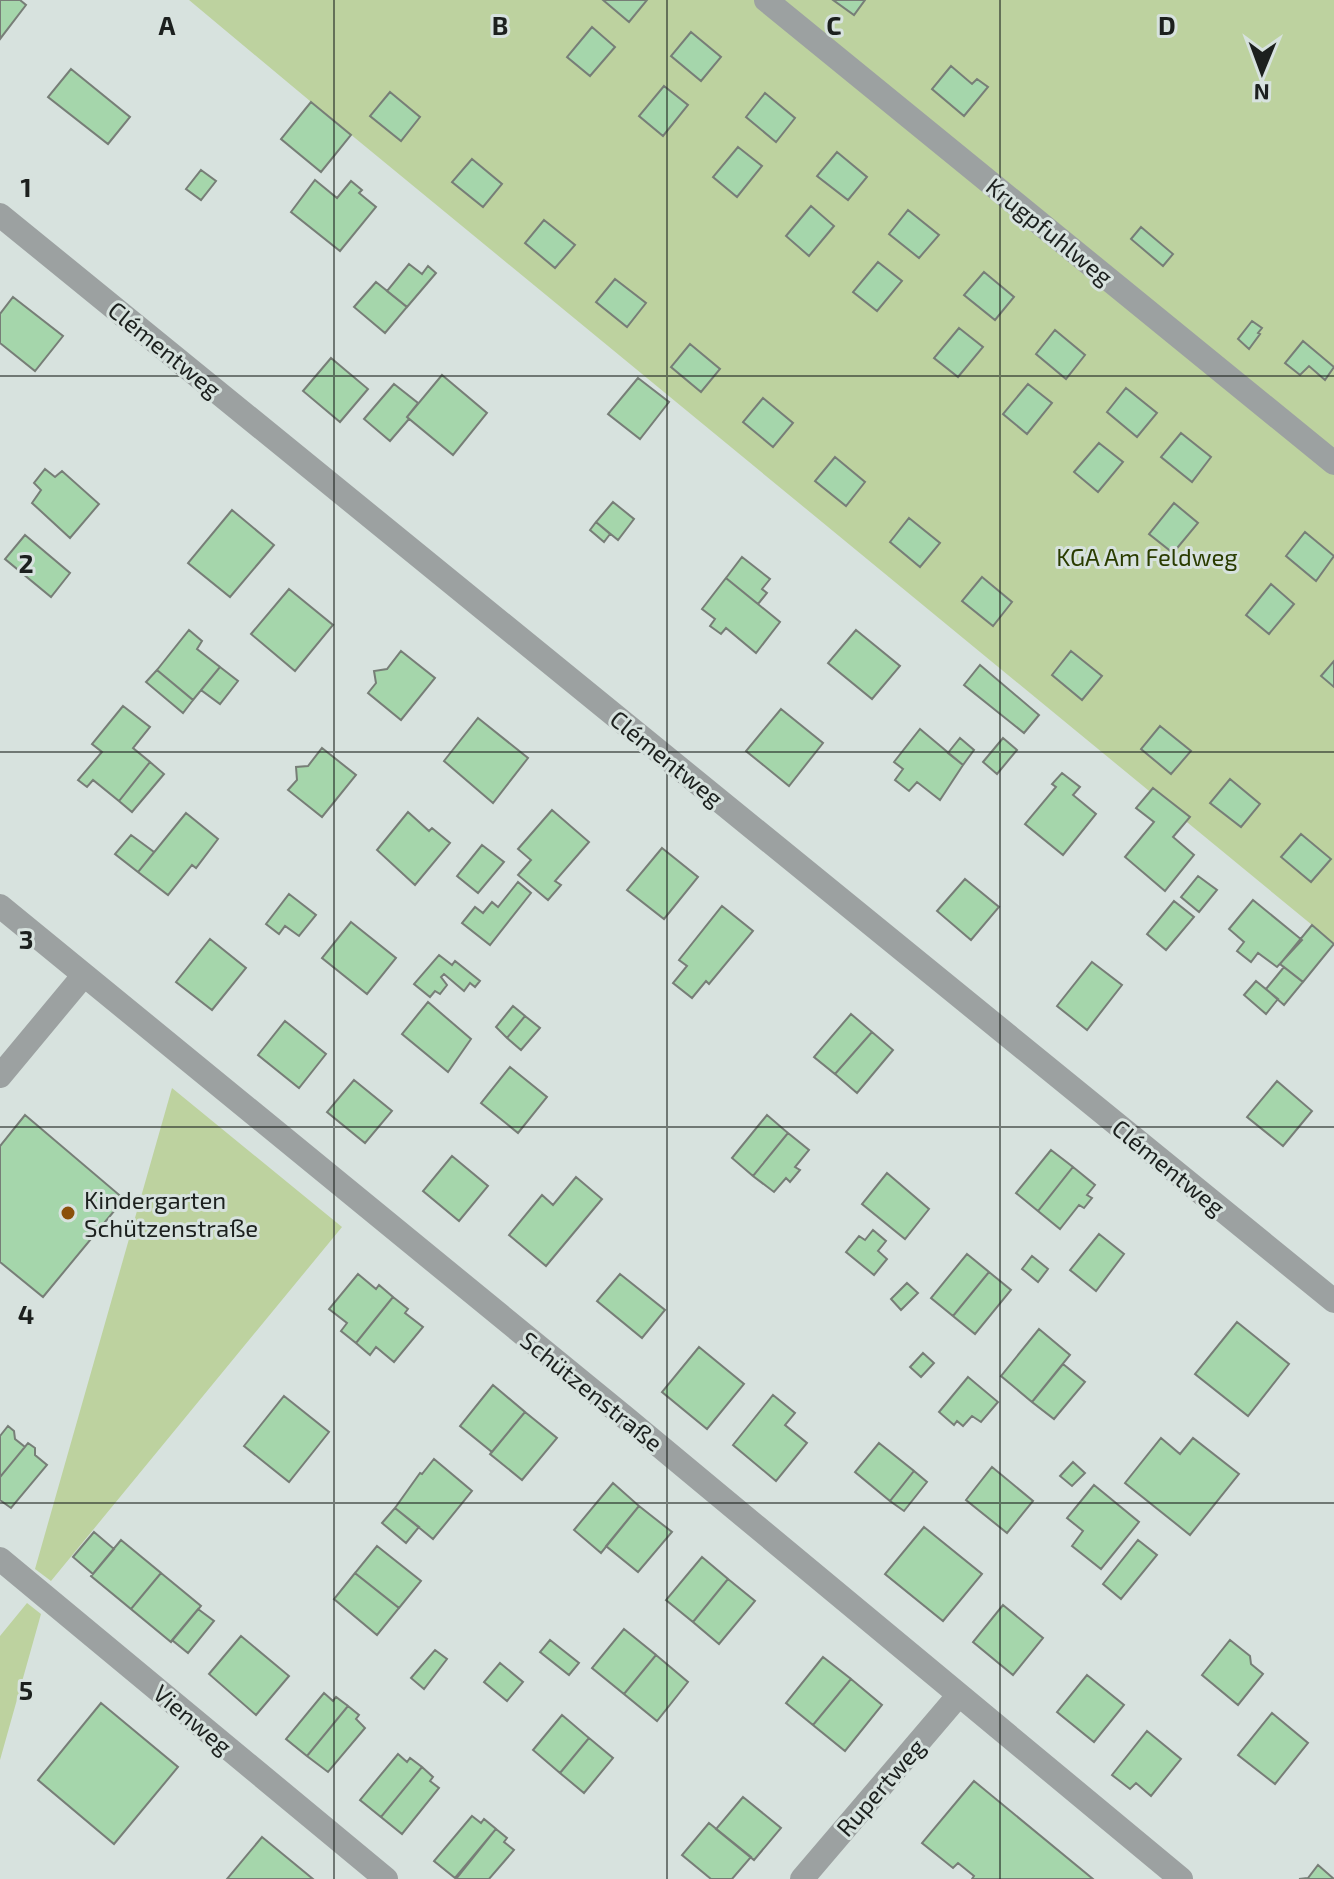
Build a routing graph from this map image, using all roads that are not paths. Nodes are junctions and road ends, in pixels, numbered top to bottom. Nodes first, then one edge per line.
1 (766, 0) edge
2 (0, 215) edge
3 (1334, 463) edge
4 (0, 906) edge
5 (84, 975) junction
6 (0, 1076) edge
7 (1334, 1301) edge
8 (0, 1559) edge
9 (958, 1696) junction
10 (386, 1879) edge
11 (802, 1879) edge
12 (1181, 1879) edge

1 - 3 street, Krugpfuhlweg
2 - 7 street, Clémentweg
4 - 5 street, Schützenstraße
5 - 6 street
5 - 9 street, Schützenstraße
8 - 10 street, Vienweg
9 - 11 street, Rupertweg
9 - 12 street, Schützenstraße

